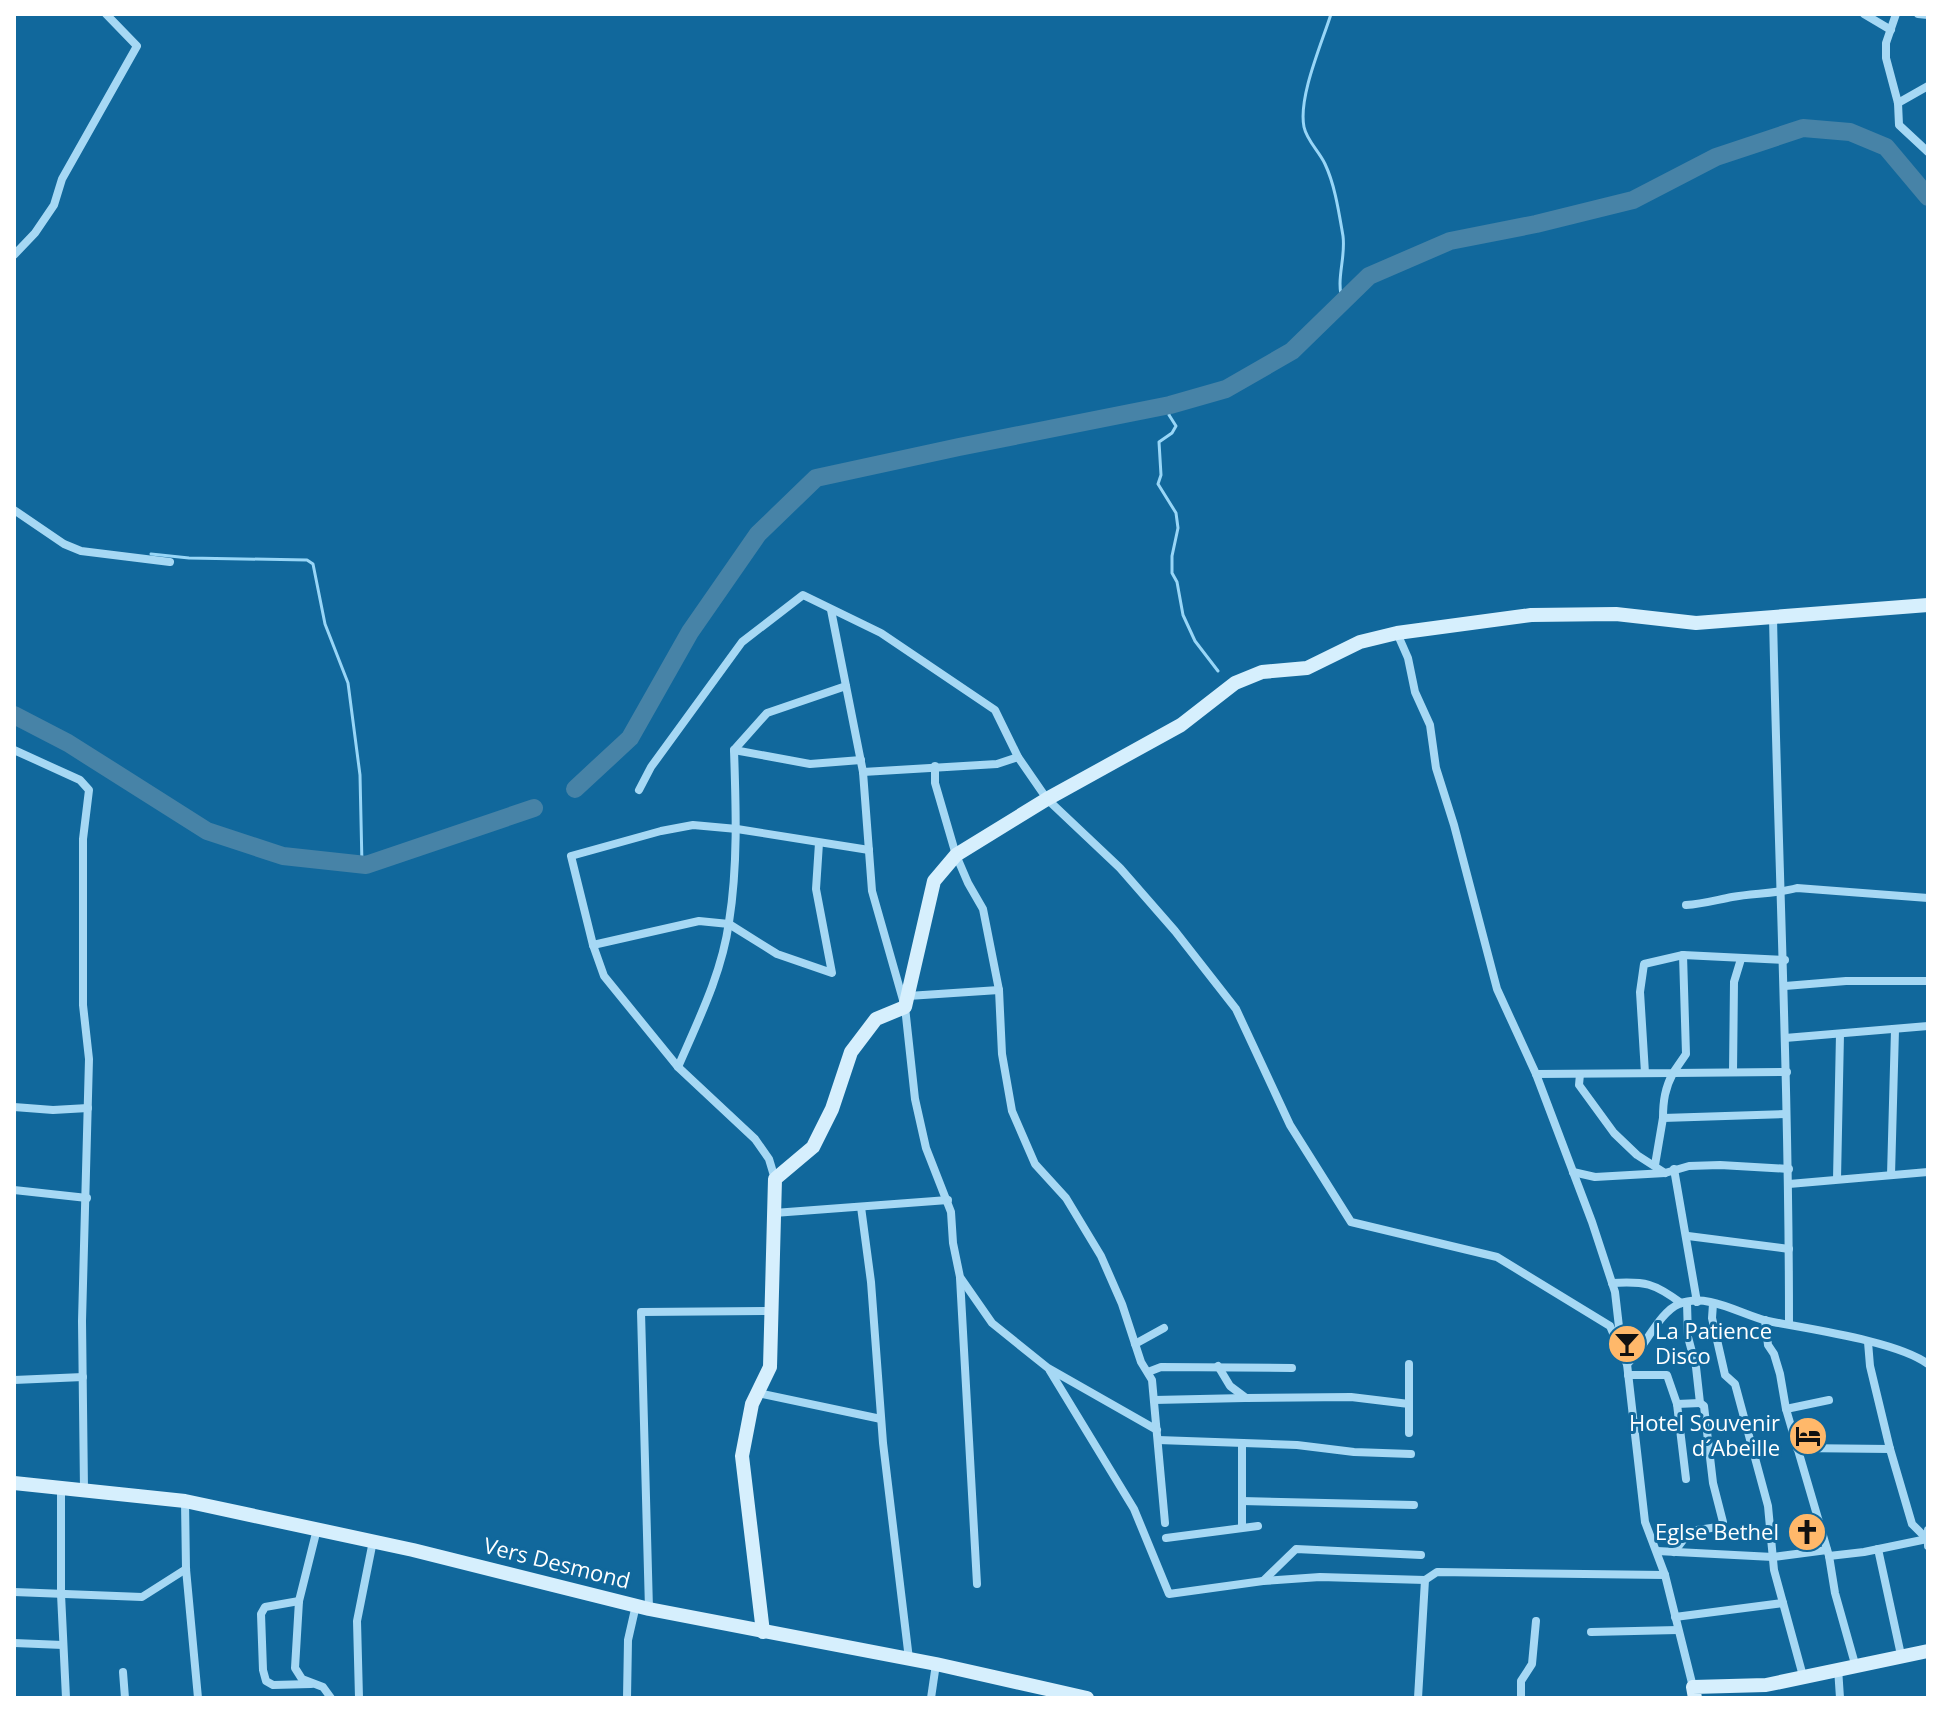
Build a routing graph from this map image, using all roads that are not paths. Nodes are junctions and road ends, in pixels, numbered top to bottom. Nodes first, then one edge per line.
1 (106, 14) edge
2 (1864, 14) edge
3 (1896, 14) edge
4 (1918, 14) edge
5 (1928, 15) edge
6 (1891, 30) junction
7 (1928, 86) edge
8 (1898, 103) junction
9 (1928, 152) edge
10 (14, 255) edge
11 (14, 510) edge
12 (170, 562) dead end
13 (1928, 605) edge
14 (831, 610) junction
15 (1773, 617) junction
16 (1397, 633) junction
17 (846, 686) junction
18 (14, 750) edge
19 (734, 750) junction
20 (1018, 757) junction
21 (861, 760) junction
22 (935, 766) junction
23 (863, 772) junction
24 (639, 790) dead end
25 (1047, 799) junction
26 (737, 829) junction
27 (819, 843) junction
28 (869, 850) junction
29 (956, 855) junction
30 (1781, 893) junction
31 (1928, 898) edge
32 (1686, 905) dead end
33 (729, 924) junction
34 (593, 945) junction
35 (1683, 955) junction
36 (1741, 959) junction
37 (1785, 960) junction
38 (1928, 981) edge
39 (1785, 986) junction
40 (999, 990) junction
41 (907, 1002) junction
42 (1928, 1026) edge
43 (1895, 1030) junction
44 (1840, 1034) junction
45 (1785, 1038) junction
46 (678, 1067) junction
47 (1733, 1072) junction
48 (1787, 1072) junction
49 (1645, 1073) junction
50 (1673, 1073) junction
51 (1536, 1074) junction
52 (1580, 1074) junction
53 (14, 1107) edge
54 (88, 1108) junction
55 (1786, 1114) junction
56 (1663, 1118) junction
57 (1655, 1165) junction
58 (1789, 1169) junction
59 (1670, 1171) junction
60 (1573, 1172) junction
61 (1928, 1172) edge
62 (1891, 1175) junction
63 (775, 1179) junction
64 (1837, 1179) junction
65 (1789, 1184) junction
66 (14, 1190) edge
67 (87, 1198) junction
68 (948, 1200) junction
69 (861, 1207) junction
70 (772, 1212) junction
71 (1688, 1236) junction
72 (1789, 1249) junction
73 (960, 1277) junction
74 (1612, 1283) junction
75 (1688, 1303) junction
76 (1713, 1304) junction
77 (773, 1311) junction
78 (1765, 1320) junction
79 (1789, 1323) junction
80 (1164, 1328) dead end
81 (1868, 1342) junction
82 (1135, 1344) junction
83 (1618, 1345) junction
84 (1409, 1364) dead end
85 (1627, 1364) junction
86 (1928, 1364) edge
87 (1218, 1366) junction
88 (1048, 1368) junction
89 (1292, 1368) dead end
90 (1148, 1372) junction
91 (1628, 1375) junction
92 (83, 1377) junction
93 (14, 1380) edge
94 (758, 1393) junction
95 (1246, 1398) junction
96 (1154, 1400) junction
97 (1829, 1400) dead end
98 (1700, 1403) junction
99 (1409, 1404) junction
100 (1677, 1404) junction
101 (1786, 1409) junction
102 (881, 1419) junction
103 (1409, 1433) dead end
104 (1157, 1435) junction
105 (1242, 1444) junction
106 (1797, 1448) junction
107 (1890, 1449) junction
108 (1411, 1454) dead end
109 (1686, 1479) dead end
110 (14, 1483) edge
111 (61, 1488) junction
112 (84, 1490) junction
113 (185, 1501) junction
114 (1242, 1501) junction
115 (1414, 1505) dead end
116 (1165, 1523) dead end
117 (1242, 1526) junction
118 (1258, 1526) dead end
119 (317, 1529) junction
120 (1928, 1530) edge
121 (1166, 1538) dead end
122 (1927, 1539) edge
123 (373, 1541) junction
124 (1928, 1546) edge
125 (1878, 1549) junction
126 (1657, 1551) junction
127 (1674, 1552) junction
128 (1828, 1553) junction
129 (1421, 1555) dead end
130 (1773, 1557) junction
131 (186, 1569) junction
132 (1665, 1575) junction
133 (1425, 1580) junction
134 (1263, 1581) junction
135 (977, 1584) dead end
136 (14, 1592) edge
137 (61, 1594) junction
138 (299, 1601) junction
139 (1783, 1603) junction
140 (642, 1607) junction
141 (1675, 1617) junction
142 (1536, 1621) dead end
143 (1678, 1630) junction
144 (763, 1632) junction
145 (1591, 1632) dead end
146 (14, 1643) edge
147 (63, 1645) junction
148 (1928, 1651) edge
149 (1901, 1655) junction
150 (909, 1659) junction
151 (936, 1664) junction
152 (1855, 1664) junction
153 (1838, 1668) junction
154 (123, 1672) dead end
155 (1803, 1676) junction
156 (311, 1684) junction
157 (1694, 1693) edge
158 (66, 1698) edge
159 (125, 1698) edge
160 (198, 1698) edge
161 (331, 1698) edge
162 (359, 1698) edge
163 (627, 1698) edge
164 (931, 1698) edge
165 (1087, 1698) edge
166 (1418, 1698) edge
167 (1521, 1698) edge
168 (1840, 1698) edge

1 - 10 street
2 - 6 street
3 - 6 street
4 - 5 street
6 - 8 street
7 - 8 street
8 - 9 street
11 - 12 street
13 - 15 street
14 - 17 street
14 - 20 street
14 - 24 street
15 - 16 street
15 - 30 street
16 - 25 street
16 - 51 street
17 - 19 street
17 - 21 street
18 - 54 street
19 - 21 street
19 - 26 street
20 - 22 street
20 - 25 street
21 - 23 street
22 - 23 street
22 - 29 street
23 - 28 street
25 - 29 street
25 - 83 street
26 - 27 street
26 - 33 street
26 - 34 street
27 - 28 street
27 - 33 street
28 - 41 street
29 - 40 street
29 - 41 street
30 - 31 street
30 - 32 street
30 - 37 street
33 - 34 street
33 - 46 street
34 - 46 street
35 - 36 street
35 - 49 street
35 - 50 street
36 - 37 street
36 - 47 street
37 - 39 street
38 - 39 street
39 - 45 street
40 - 41 street
40 - 82 street
41 - 63 street
41 - 68 street
42 - 43 street
43 - 44 street
43 - 62 street
44 - 45 street
44 - 64 street
45 - 48 street
46 - 63 street
47 - 48 street
47 - 50 street
48 - 55 street
49 - 50 street
49 - 52 street
50 - 56 street
51 - 52 street
51 - 60 street
52 - 57 street
53 - 54 street
54 - 67 street
55 - 56 street
55 - 58 street
56 - 57 street
57 - 59 street
58 - 59 street
58 - 65 street
59 - 60 street
59 - 71 street
60 - 74 street
61 - 62 street
62 - 64 street
63 - 70 street
64 - 65 street
65 - 72 street
66 - 67 street
67 - 92 street
68 - 69 street
68 - 73 street
69 - 70 street
69 - 102 street
70 - 77 street
71 - 72 street
71 - 75 street
72 - 79 street
73 - 88 street
73 - 135 street
74 - 75 street
74 - 83 street
75 - 76 street
75 - 85 street
75 - 98 street
76 - 78 street
76 - 130 street
77 - 94 street
77 - 140 street
78 - 79 street
78 - 101 street
79 - 81 street
80 - 82 street
81 - 86 street
81 - 107 street
82 - 90 street
83 - 85 street
84 - 99 street
85 - 91 street
87 - 89 street
87 - 90 street
87 - 95 street
88 - 104 street
88 - 134 street
90 - 96 street
91 - 100 street
91 - 126 street
92 - 93 street
92 - 112 street
94 - 102 street
94 - 144 street
95 - 96 street
95 - 99 street
96 - 104 street
97 - 101 street
98 - 100 street
98 - 127 street
99 - 103 street
100 - 109 street
101 - 106 street
102 - 150 street
104 - 105 street
104 - 116 street
105 - 108 street
105 - 114 street
106 - 107 street
106 - 128 street
107 - 122 street
110 - 111 street, Vers Desmond
111 - 112 street, Vers Desmond
111 - 137 street
112 - 113 street, Vers Desmond
113 - 119 street, Vers Desmond
113 - 131 street
114 - 115 street
114 - 117 street
117 - 118 street
117 - 121 street
119 - 123 street, Vers Desmond
119 - 138 street
120 - 122 street
122 - 124 street
122 - 125 street
123 - 140 street, Vers Desmond
123 - 162 street
125 - 128 street
125 - 149 street
126 - 127 street
126 - 132 street
127 - 130 street
128 - 130 street
128 - 152 street
129 - 134 street
130 - 139 street
131 - 137 street
131 - 160 street
132 - 133 street
132 - 141 street
133 - 134 street
133 - 166 street
136 - 137 street
137 - 147 street
138 - 156 street
138 - 156 street
139 - 141 street
139 - 155 street
140 - 144 street, Vers Desmond
140 - 163 street
141 - 143 street
142 - 167 street
143 - 145 street
143 - 157 street
144 - 150 street, Vers Desmond
146 - 147 street
147 - 158 street
148 - 149 street
149 - 152 street
150 - 151 street, Vers Desmond
151 - 164 street
151 - 165 street, Vers Desmond
152 - 153 street
153 - 155 street
153 - 168 street
154 - 159 street
155 - 157 street
156 - 161 street

